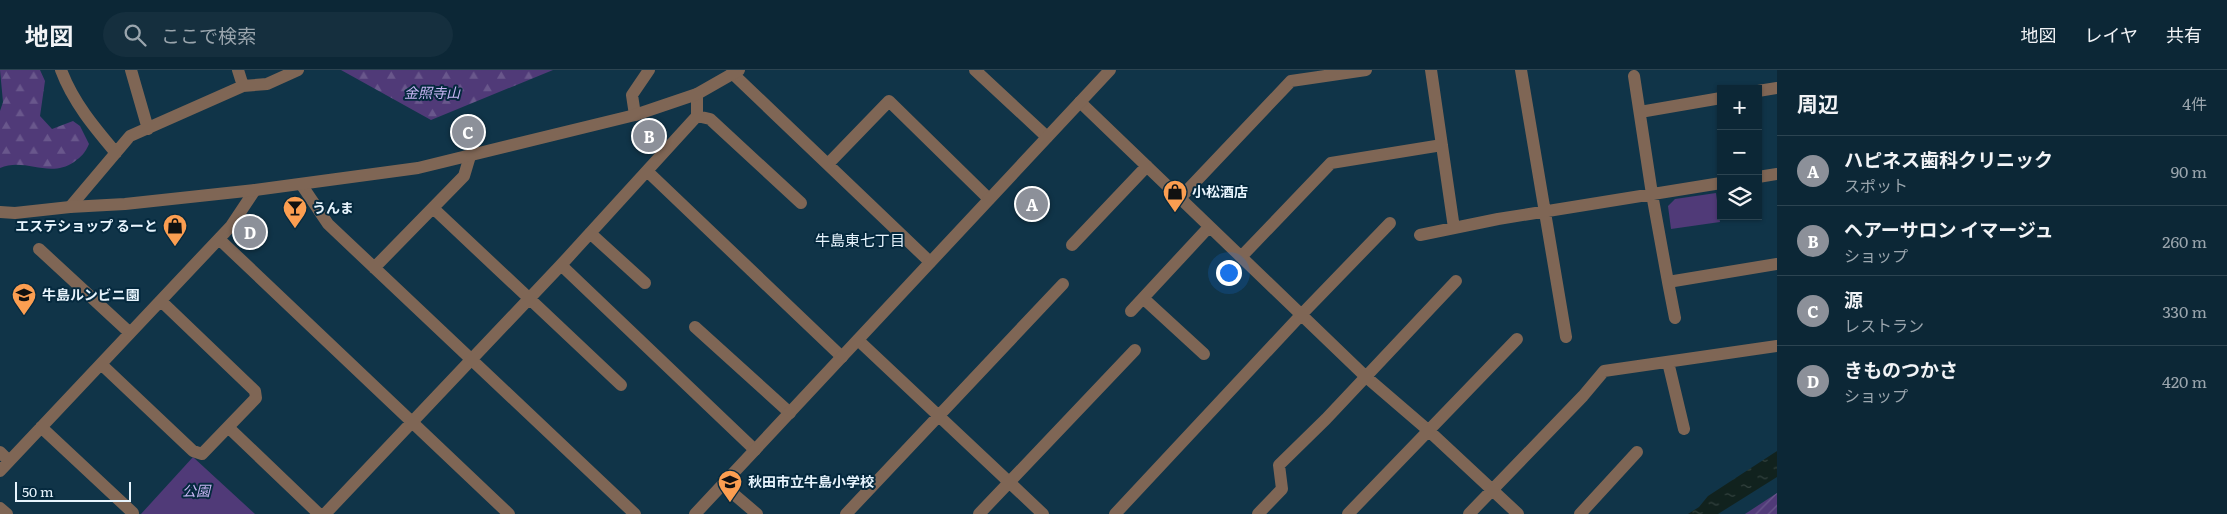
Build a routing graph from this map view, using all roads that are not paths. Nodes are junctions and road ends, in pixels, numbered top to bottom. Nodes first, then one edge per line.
1 (61, 70) edge
2 (130, 70) edge
3 (238, 70) edge
4 (298, 70) edge
5 (649, 70) edge
6 (974, 70) edge
7 (1366, 70) edge
8 (1431, 70) edge
9 (1521, 70) edge
10 (1106, 71) edge
11 (735, 72) edge
12 (1634, 76) dead end
13 (243, 86) junction
14 (1777, 88) edge
15 (1762, 90) edge
16 (696, 94) junction
17 (1717, 99) edge
18 (1080, 102) junction
19 (1640, 112) junction
20 (635, 115) junction
21 (697, 116) junction
22 (148, 129) junction
23 (1048, 137) junction
24 (1442, 145) junction
25 (116, 153) junction
26 (470, 156) junction
27 (828, 164) junction
28 (1146, 166) junction
29 (647, 171) junction
30 (1777, 174) edge
31 (1762, 176) edge
32 (301, 184) junction
33 (1717, 184) edge
34 (255, 190) junction
35 (1652, 194) junction
36 (1180, 198) junction
37 (989, 199) junction
38 (801, 203) dead end
39 (70, 207) junction
40 (433, 208) junction
41 (1544, 211) junction
42 (0, 212) edge
43 (1390, 223) dead end
44 (1209, 227) junction
45 (1454, 228) junction
46 (590, 233) junction
47 (1420, 235) dead end
48 (220, 238) junction
49 (1072, 245) dead end
50 (39, 249) dead end
51 (1240, 257) junction
52 (930, 262) junction
53 (1777, 264) edge
54 (561, 265) junction
55 (374, 268) junction
56 (1456, 281) dead end
57 (1668, 282) junction
58 (644, 283) dead end
59 (1063, 284) dead end
60 (529, 298) junction
61 (1143, 298) junction
62 (161, 301) junction
63 (1131, 311) dead end
64 (1301, 315) junction
65 (1675, 318) dead end
66 (695, 327) dead end
67 (130, 333) junction
68 (1566, 337) dead end
69 (1517, 339) dead end
70 (858, 340) junction
71 (1777, 346) edge
72 (1135, 350) dead end
73 (1204, 354) dead end
74 (842, 357) junction
75 (471, 360) junction
76 (1668, 362) junction
77 (100, 364) junction
78 (1364, 376) junction
79 (621, 385) dead end
80 (790, 413) junction
81 (940, 415) junction
82 (412, 422) junction
83 (41, 427) junction
84 (229, 428) junction
85 (1684, 429) dead end
86 (1430, 431) junction
87 (755, 450) junction
88 (1637, 452) dead end
89 (5, 457) edge
90 (0, 471) edge
91 (1009, 482) junction
92 (723, 485) junction
93 (1492, 489) junction
94 (0, 508) edge
95 (133, 513) dead end
96 (7, 514) edge
97 (319, 514) edge
98 (325, 514) edge
99 (509, 514) edge
100 (635, 514) edge
101 (695, 514) edge
102 (757, 514) edge
103 (846, 514) edge
104 (979, 514) edge
105 (1043, 514) edge
106 (1116, 514) edge
107 (1258, 514) edge
108 (1348, 514) edge
109 (1469, 514) edge
110 (1518, 514) edge
111 (1580, 514) edge

1 - 25 street
2 - 22 street
3 - 13 street
4 - 13 street
5 - 20 street
6 - 23 street
7 - 36 street
8 - 24 street
9 - 41 street
10 - 18 street
11 - 16 street
11 - 27 street
12 - 19 street
13 - 22 street
14 - 15 street
16 - 20 street
16 - 21 street
17 - 19 street
18 - 23 street
18 - 28 street
19 - 35 street
20 - 26 street
21 - 29 street
21 - 38 street
22 - 25 street
23 - 37 street
24 - 45 street
24 - 51 street
25 - 39 street
26 - 32 street
26 - 40 street
27 - 37 street
27 - 52 street
28 - 36 street
28 - 49 street
29 - 46 street
29 - 74 street
30 - 31 street
32 - 34 street
32 - 55 street
33 - 35 street
34 - 39 street
34 - 48 street
35 - 41 street
35 - 57 street
36 - 44 street
37 - 52 street
39 - 42 street
40 - 55 street
40 - 60 street
41 - 45 street
41 - 68 street
43 - 64 street
44 - 51 street
44 - 61 street
45 - 47 street
46 - 54 street
46 - 58 street
48 - 62 street
48 - 82 street
50 - 67 street
51 - 64 street
52 - 70 street
53 - 57 street
54 - 60 street
54 - 87 street
55 - 75 street
56 - 78 street
57 - 65 street
59 - 81 street
60 - 75 street
60 - 79 street
61 - 63 street
61 - 73 street
62 - 67 street
62 - 84 street
64 - 78 street
64 - 106 street
66 - 80 street
67 - 77 street
69 - 86 street
70 - 74 street
70 - 81 street
71 - 76 street
72 - 91 street
74 - 80 street
75 - 82 street
75 - 100 street
76 - 85 street
76 - 93 street
77 - 83 street
77 - 84 street
78 - 86 street
78 - 107 street
80 - 87 street
81 - 91 street
81 - 103 street
82 - 98 street
82 - 99 street
83 - 89 street
83 - 95 street
84 - 97 street
86 - 93 street
86 - 108 street
87 - 92 street
88 - 111 street
89 - 90 street
91 - 104 street
91 - 105 street
92 - 101 street
92 - 102 street
93 - 109 street
93 - 110 street
94 - 96 street

